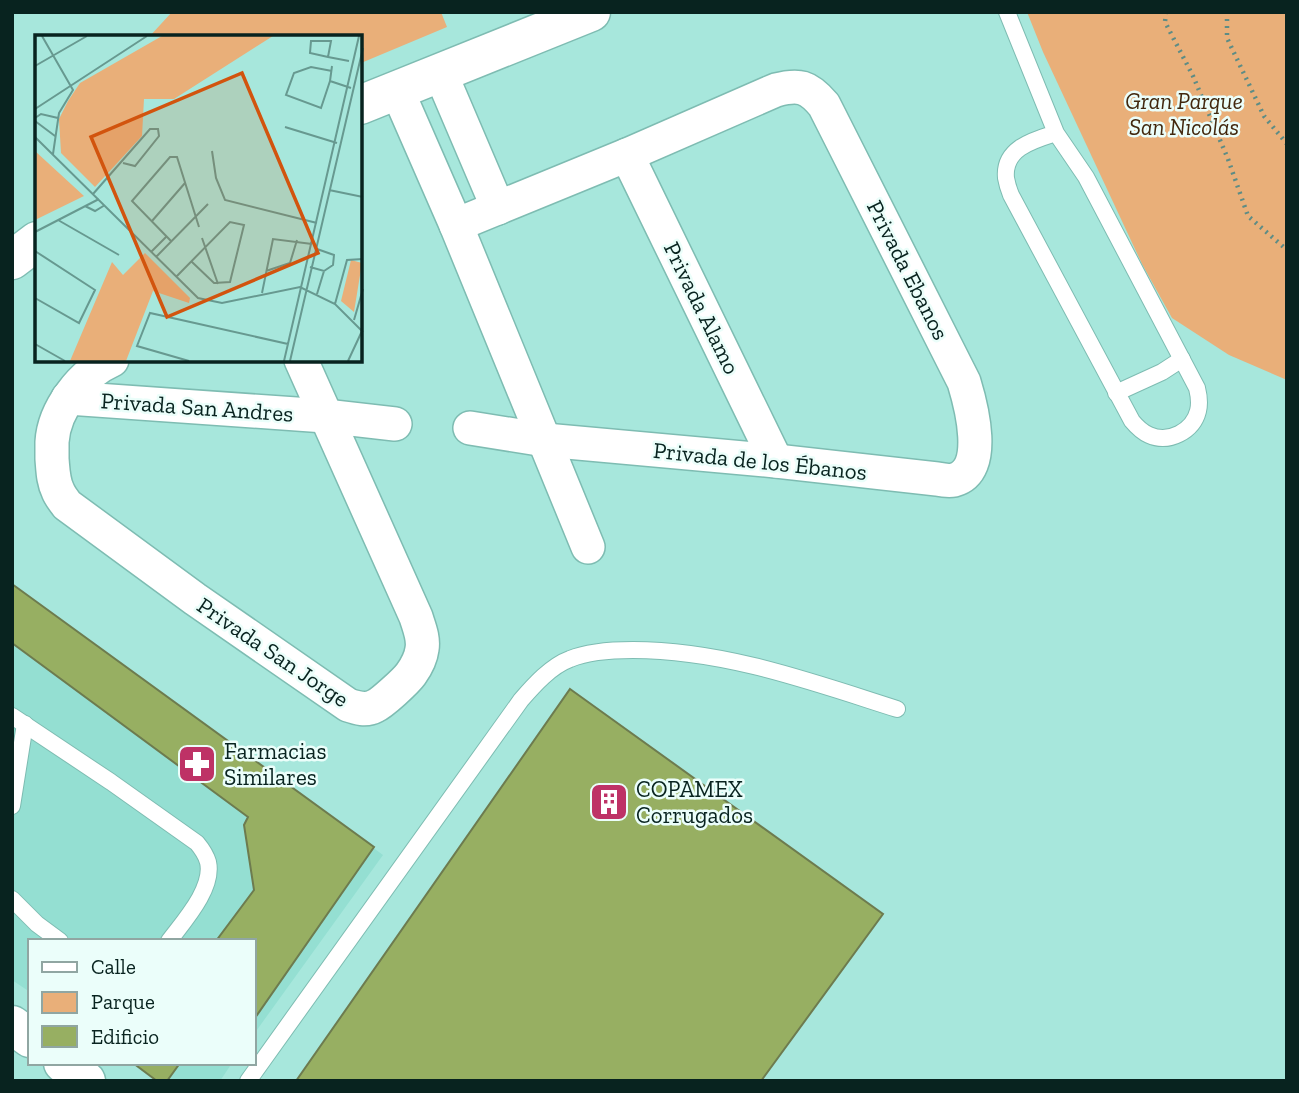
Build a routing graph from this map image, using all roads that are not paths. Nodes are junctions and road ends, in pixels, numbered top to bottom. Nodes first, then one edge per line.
1 (592, 12) edge
2 (1007, 12) edge
3 (440, 72) junction
4 (397, 90) junction
5 (362, 104) edge
6 (1056, 133) junction
7 (627, 155) junction
8 (498, 208) junction
9 (456, 225) junction
10 (35, 243) edge
11 (12, 260) edge
12 (1182, 359) junction
13 (108, 362) edge
14 (302, 362) edge
15 (1116, 393) junction
16 (68, 398) junction
17 (325, 416) junction
18 (395, 424) dead end
19 (470, 428) dead end
20 (545, 440) junction
21 (776, 461) junction
22 (971, 468) joint
23 (589, 547) dead end
24 (897, 709) dead end
25 (19, 720) edge
26 (12, 806) edge
27 (12, 899) edge
28 (57, 939) edge
29 (170, 939) edge
30 (12, 1025) edge
31 (28, 1037) edge
32 (248, 1081) edge

1 - 3 street
2 - 6 lane
3 - 4 street
3 - 8 street
4 - 5 street
4 - 9 street
6 - 12 lane
6 - 15 lane
7 - 8 street
7 - 21 street, Privada Alamo
7 - 22 street, Privada Ebanos
8 - 9 street
9 - 20 street
10 - 11 street
12 - 15 lane
12 - 15 lane
13 - 16 street, Privada San Jorge
14 - 17 street, Privada San Jorge
16 - 17 street, Privada San Andres
16 - 17 street, Privada San Jorge
17 - 18 street
19 - 20 street, Privada de los Ébanos
20 - 21 street, Privada de los Ébanos
20 - 23 street
21 - 22 street, Privada de los Ébanos
24 - 32 lane
25 - 26 lane
25 - 29 lane
27 - 28 lane
30 - 31 street

